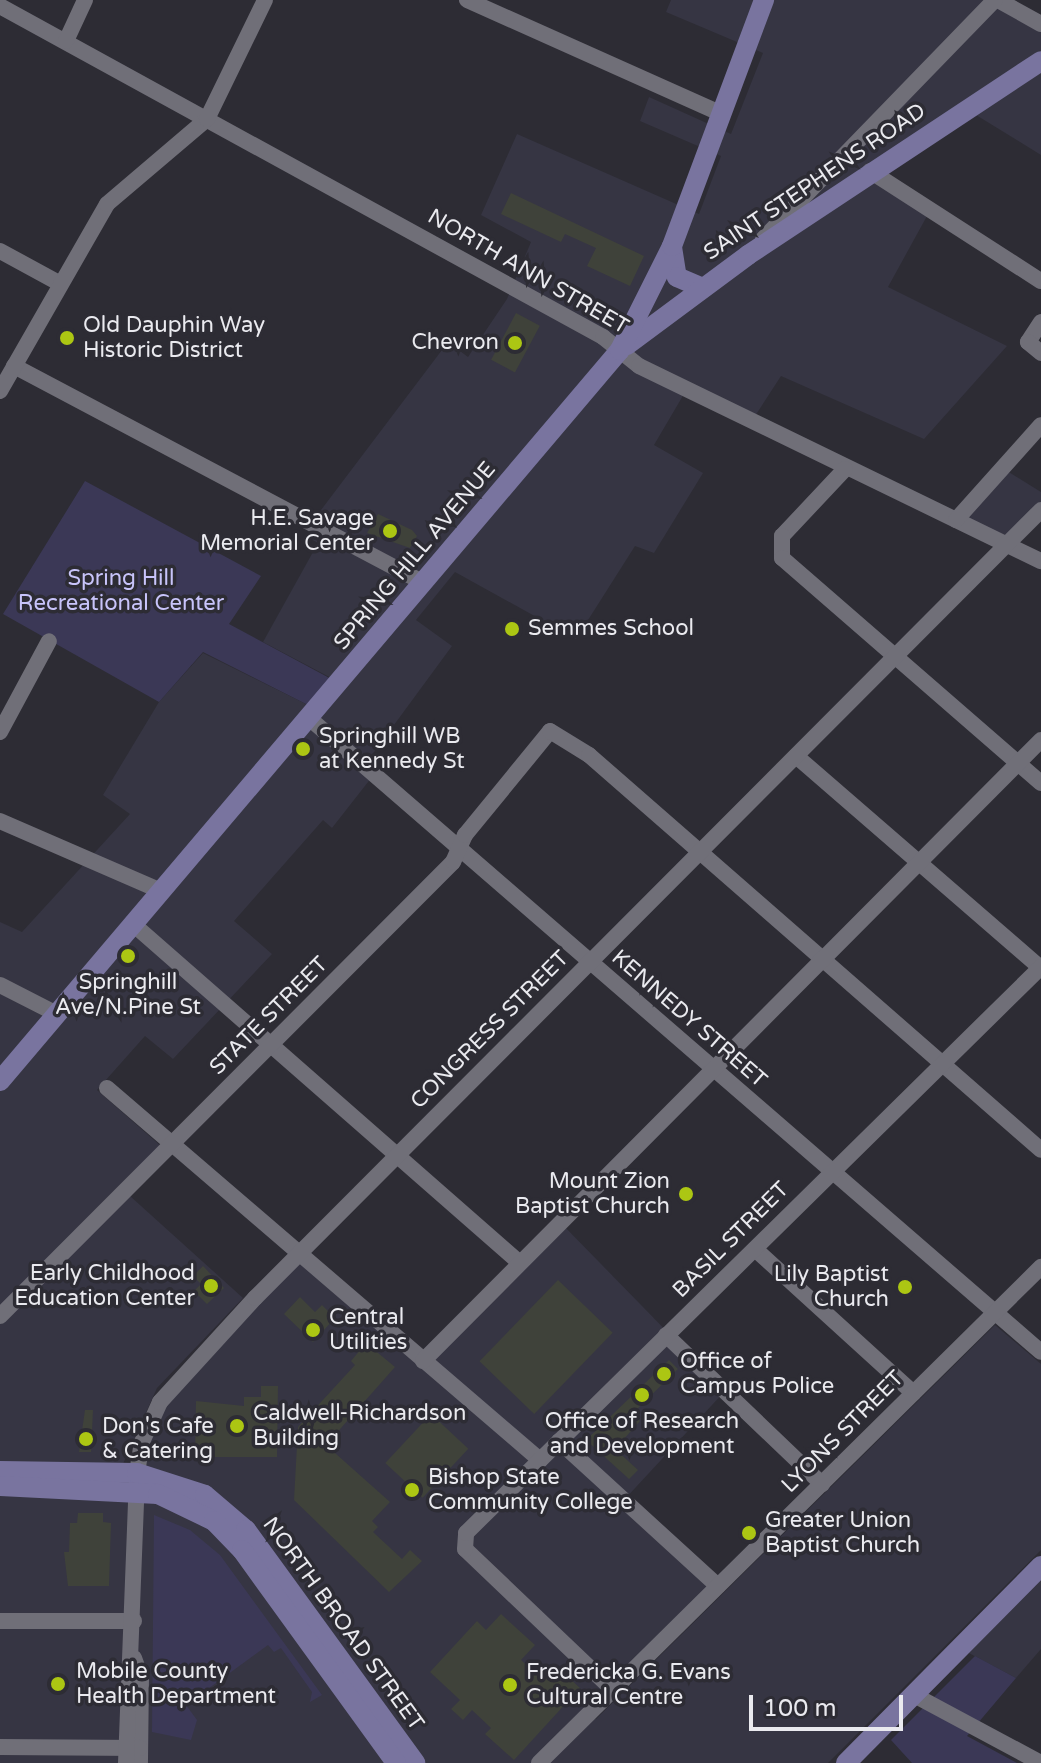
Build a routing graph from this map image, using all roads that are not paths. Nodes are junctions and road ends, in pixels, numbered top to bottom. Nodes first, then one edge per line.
1 (85, 0) edge
2 (265, 0) edge
3 (467, 0) edge
4 (764, 0) edge
5 (997, 0) edge
6 (0, 6) edge
7 (1041, 24) edge
8 (66, 41) junction
9 (1041, 61) edge
10 (722, 114) junction
11 (207, 119) junction
12 (870, 171) junction
13 (672, 246) junction
14 (0, 251) edge
15 (748, 255) junction
16 (1041, 281) edge
17 (59, 283) junction
18 (703, 288) junction
19 (1041, 322) edge
20 (1035, 348) edge
21 (620, 350) junction
22 (14, 366) junction
23 (0, 391) edge
24 (1041, 425) edge
25 (845, 469) junction
26 (1041, 510) edge
27 (956, 520) junction
28 (1006, 544) junction
29 (1041, 561) edge
30 (424, 583) junction
31 (49, 641) dead end
32 (896, 655) junction
33 (309, 718) junction
34 (0, 732) edge
35 (1041, 740) edge
36 (796, 756) junction
37 (1018, 763) junction
38 (1041, 783) edge
39 (0, 821) edge
40 (459, 849) junction
41 (697, 854) junction
42 (920, 863) junction
43 (161, 891) junction
44 (133, 924) junction
45 (589, 961) junction
46 (822, 962) junction
47 (1041, 967) edge
48 (0, 985) edge
49 (57, 1014) junction
50 (272, 1045) junction
51 (941, 1064) junction
52 (715, 1070) junction
53 (0, 1081) edge
54 (107, 1088) dead end
55 (172, 1145) junction
56 (1041, 1150) edge
57 (397, 1153) junction
58 (831, 1171) junction
59 (755, 1249) junction
60 (298, 1253) junction
61 (520, 1263) junction
62 (1041, 1267) edge
63 (995, 1313) junction
64 (0, 1316) edge
65 (666, 1335) junction
66 (1041, 1352) edge
67 (423, 1361) junction
68 (913, 1393) junction
69 (559, 1441) junction
70 (540, 1460) junction
71 (0, 1471) edge
72 (137, 1482) junction
73 (822, 1484) junction
74 (0, 1486) edge
75 (1041, 1566) edge
76 (718, 1586) junction
77 (0, 1621) edge
78 (134, 1621) junction
79 (613, 1690) junction
80 (914, 1695) junction
81 (0, 1747) edge
82 (133, 1755) edge
83 (396, 1763) edge
84 (415, 1763) edge
85 (539, 1763) edge
86 (846, 1763) edge
87 (1041, 1763) edge

1 - 8 street
2 - 11 street
3 - 10 street
4 - 10 main road, SPRING HILL AVENUE
5 - 7 street
5 - 15 street
6 - 8 street, NORTH ANN STREET
8 - 11 street, NORTH ANN STREET
9 - 12 main road, SAINT STEPHENS ROAD
10 - 13 main road, SPRING HILL AVENUE
11 - 17 street
11 - 21 street, NORTH ANN STREET
12 - 15 main road, SAINT STEPHENS ROAD
12 - 16 street
13 - 18 main road
13 - 21 main road, SPRING HILL AVENUE
14 - 17 street
15 - 18 main road, SAINT STEPHENS ROAD
17 - 22 street
18 - 21 main road, SAINT STEPHENS ROAD
19 - 20 street
21 - 25 street, NORTH ANN STREET
21 - 30 main road, SPRING HILL AVENUE
22 - 23 street
22 - 30 street
24 - 27 street
25 - 27 street, NORTH ANN STREET
25 - 32 street
26 - 28 street, CONGRESS STREET
27 - 28 street, NORTH ANN STREET
28 - 29 street, NORTH ANN STREET
28 - 32 street, CONGRESS STREET
30 - 33 main road, SPRING HILL AVENUE
31 - 34 street
32 - 36 street, CONGRESS STREET
32 - 37 street
33 - 40 street, KENNEDY STREET
33 - 43 main road, SPRING HILL AVENUE
35 - 37 street
36 - 41 street, CONGRESS STREET
36 - 42 street
37 - 38 street
37 - 42 street
39 - 43 street
40 - 41 street, STATE STREET
40 - 45 street, KENNEDY STREET
40 - 50 street, STATE STREET
41 - 45 street, CONGRESS STREET
41 - 46 street
42 - 46 street
42 - 47 street
43 - 44 main road, SPRING HILL AVENUE
44 - 49 main road, SPRING HILL AVENUE
44 - 50 street
45 - 52 street, KENNEDY STREET
45 - 57 street, CONGRESS STREET
46 - 51 street
46 - 52 street
47 - 51 street, BASIL STREET
48 - 49 street
49 - 53 main road, SPRING HILL AVENUE
50 - 55 street, STATE STREET
50 - 57 street
51 - 56 street
51 - 58 street, BASIL STREET
52 - 58 street, KENNEDY STREET
52 - 61 street
54 - 55 street
55 - 60 street
55 - 64 street, STATE STREET
57 - 60 street, CONGRESS STREET
57 - 61 street
58 - 59 street, BASIL STREET
58 - 63 street, KENNEDY STREET
59 - 65 street, BASIL STREET
59 - 68 street
60 - 67 street
60 - 72 street, CONGRESS STREET
61 - 67 street
62 - 63 street, LYONS STREET
63 - 66 street, KENNEDY STREET
63 - 68 street, LYONS STREET
65 - 69 street, BASIL STREET
65 - 73 street
67 - 70 street
68 - 73 street, LYONS STREET
69 - 70 street, BASIL STREET
69 - 76 street
70 - 79 street, BASIL STREET
71 - 72 main road, NORTH BROAD STREET
72 - 74 main road, NORTH BROAD STREET
72 - 78 street, CONGRESS STREET
72 - 83 main road, NORTH BROAD STREET
72 - 84 main road, NORTH BROAD STREET
73 - 76 street, LYONS STREET
75 - 80 main road
76 - 79 street, LYONS STREET
77 - 78 street
78 - 82 street, CONGRESS STREET
79 - 85 street, LYONS STREET
80 - 86 main road
80 - 87 street
81 - 82 street

